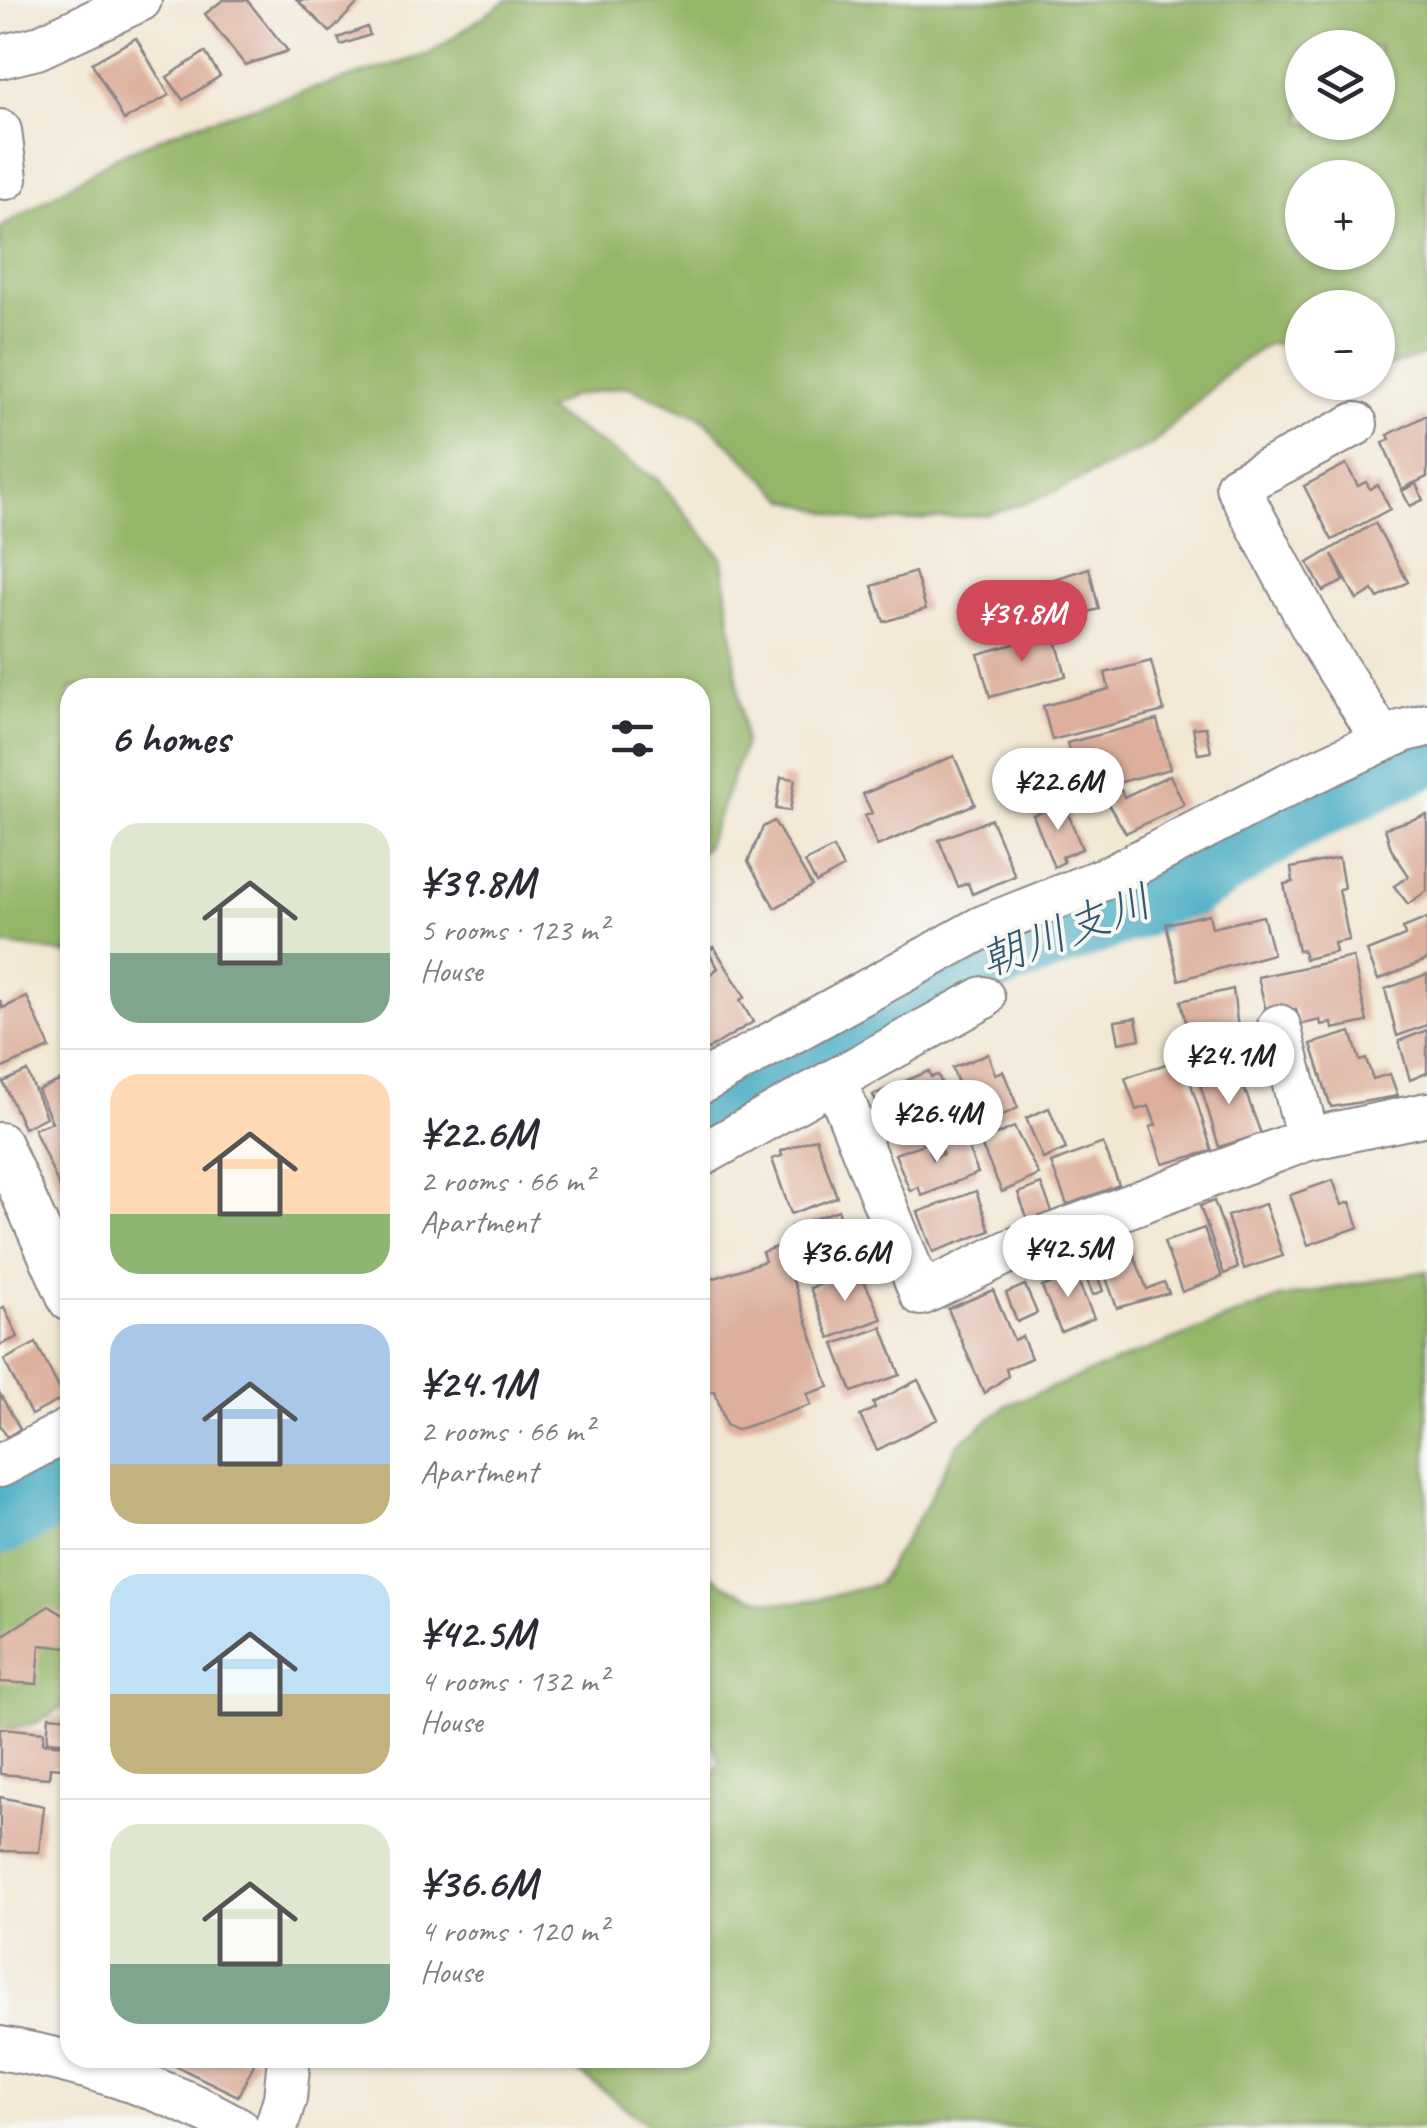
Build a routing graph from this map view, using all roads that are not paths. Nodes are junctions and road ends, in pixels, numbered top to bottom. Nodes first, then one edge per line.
1 (140, 0) edge
2 (0, 57) edge
3 (0, 131) edge
4 (6, 178) dead end
5 (1356, 424) dead end
6 (1404, 732) edge
7 (983, 998) dead end
8 (1278, 1026) dead end
9 (710, 1078) edge
10 (834, 1080) junction
11 (1427, 1114) edge
12 (1308, 1139) junction
13 (0, 1144) edge
14 (710, 1150) edge
15 (60, 1278) edge
16 (60, 1433) edge
17 (0, 1466) edge
18 (0, 2048) edge
19 (60, 2060) edge
20 (85, 2068) edge
21 (288, 2068) edge
22 (238, 2128) edge
23 (276, 2128) edge

1 - 2 street
3 - 4 street
5 - 6 street
6 - 9 street
7 - 10 street
8 - 12 street
10 - 12 street
10 - 14 street
11 - 12 street
13 - 15 street
16 - 17 street
18 - 19 street
20 - 22 street
21 - 23 street

